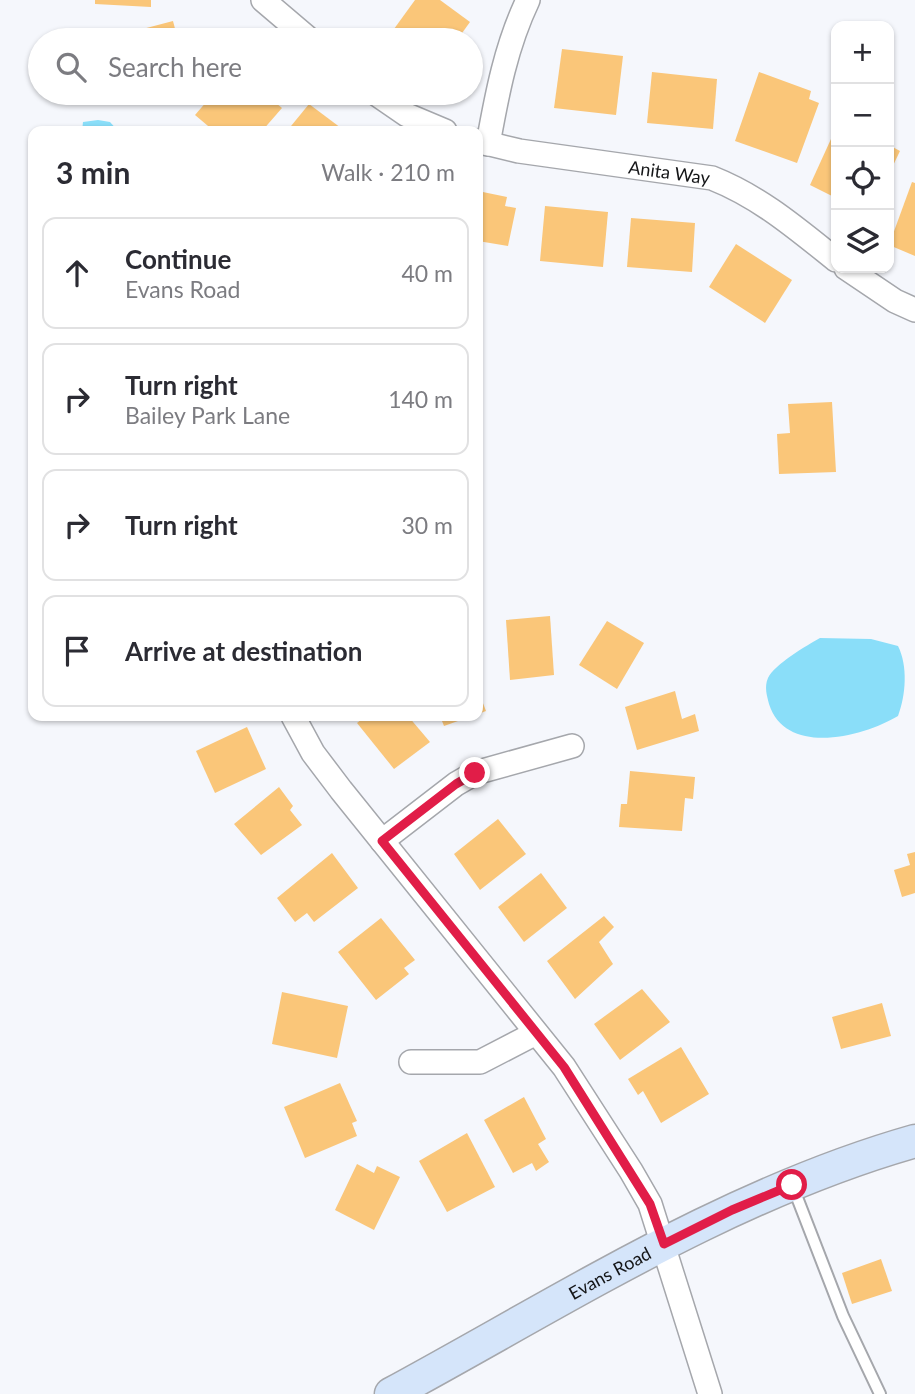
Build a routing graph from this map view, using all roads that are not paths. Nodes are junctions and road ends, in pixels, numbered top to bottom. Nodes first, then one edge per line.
1 (263, 0) edge
2 (528, 0) edge
3 (296, 28) edge
4 (392, 105) edge
5 (433, 126) edge
6 (483, 142) edge
7 (831, 256) edge
8 (853, 273) edge
9 (915, 310) edge
10 (296, 721) edge
11 (572, 746) dead end
12 (382, 841) junction
13 (536, 1033) junction
14 (411, 1062) dead end
15 (915, 1141) edge
16 (792, 1185) junction
17 (664, 1244) junction
18 (391, 1394) edge
19 (710, 1394) edge
20 (880, 1394) edge

1 - 3 street
2 - 6 street
4 - 5 street
6 - 7 street, Anita Way
8 - 9 street
10 - 12 street
11 - 12 street
12 - 13 street
13 - 14 street
13 - 17 street
15 - 16 main road, Evans Road
16 - 17 main road, Evans Road
16 - 20 lane
17 - 18 main road, Evans Road
17 - 19 street

